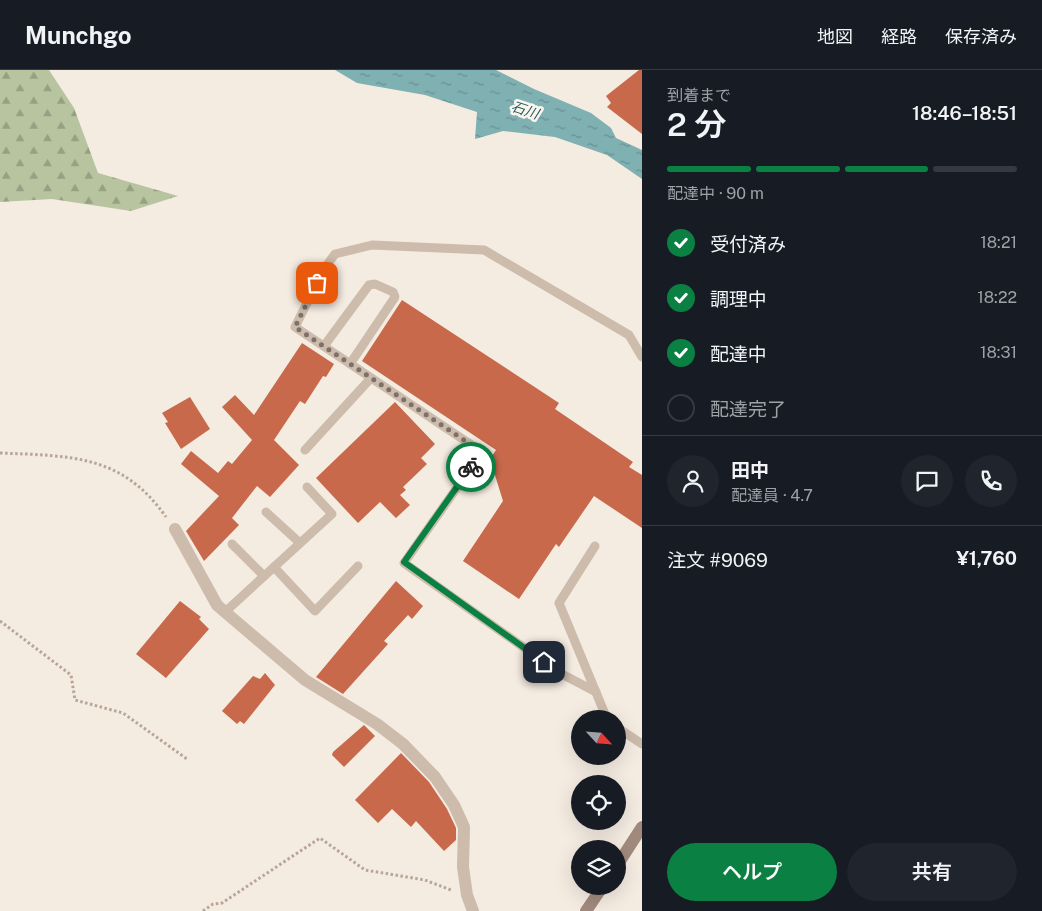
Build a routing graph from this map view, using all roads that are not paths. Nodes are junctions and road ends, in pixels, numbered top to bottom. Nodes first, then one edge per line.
1 (324, 346) junction
2 (642, 358) edge
3 (350, 364) junction
4 (372, 378) junction
5 (304, 450) dead end
6 (307, 487) dead end
7 (266, 512) dead end
8 (175, 530) road end
9 (300, 543) junction
10 (232, 544) dead end
11 (595, 546) dead end
12 (358, 566) dead end
13 (274, 567) junction
14 (264, 576) junction
15 (225, 612) junction
16 (596, 692) junction
17 (603, 710) edge
18 (626, 733) edge
19 (642, 744) edge
20 (642, 827) edge
21 (626, 852) edge
22 (597, 895) edge
23 (473, 911) edge
24 (586, 911) edge

1 - 2 lane
1 - 3 lane
1 - 3 lane
3 - 4 lane
4 - 5 lane
4 - 16 lane
6 - 9 lane
7 - 9 lane
8 - 15 street
9 - 13 lane
10 - 14 lane
11 - 16 lane
12 - 13 lane
13 - 14 lane
14 - 15 lane
15 - 23 street
16 - 17 lane
18 - 19 lane
20 - 21 street
22 - 24 street

